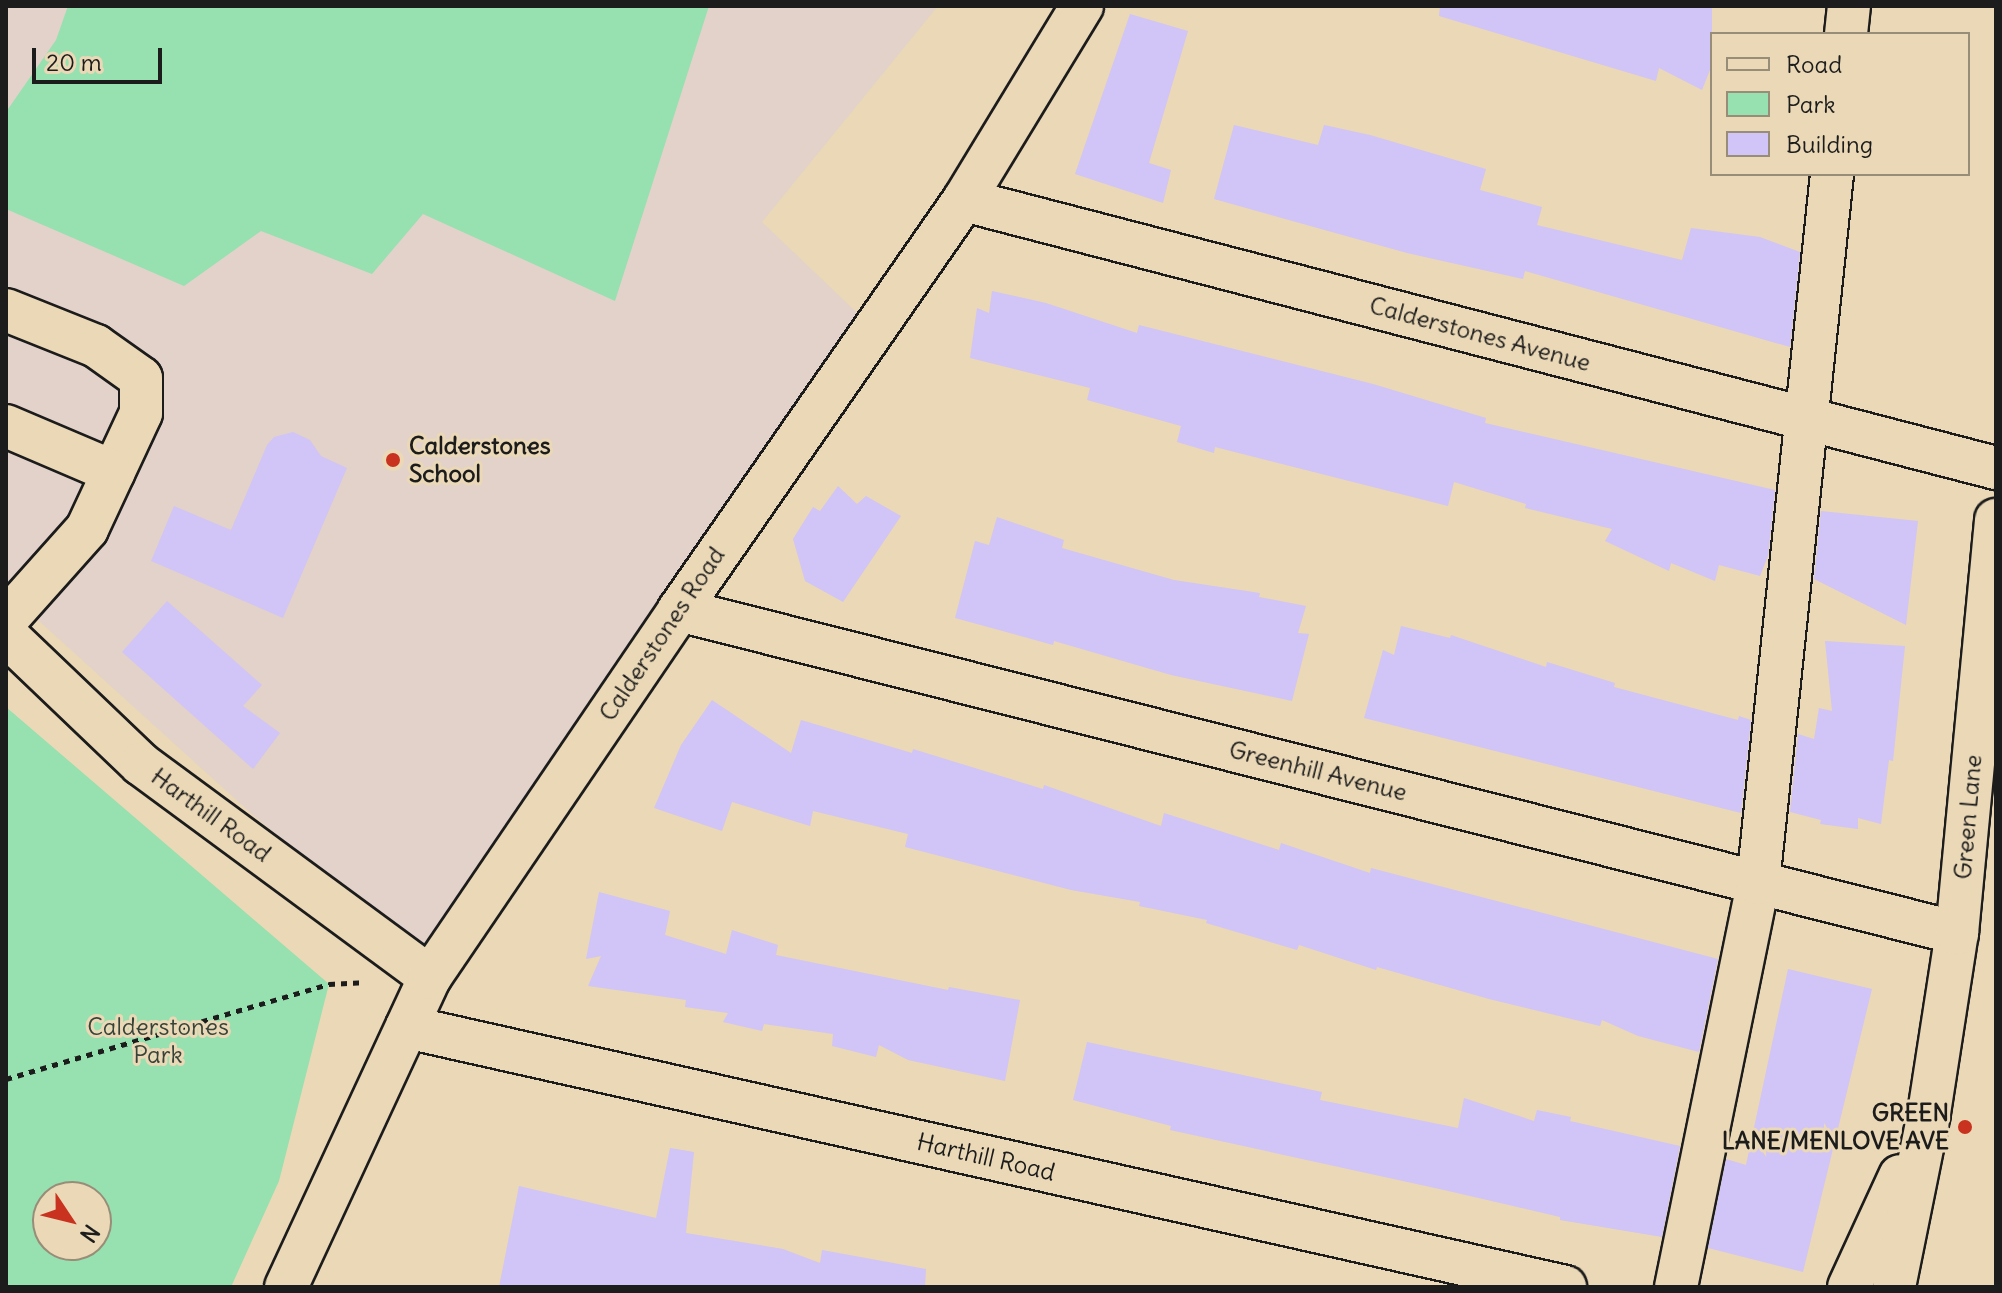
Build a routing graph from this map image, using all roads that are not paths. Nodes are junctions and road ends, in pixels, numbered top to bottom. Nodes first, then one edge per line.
1 (1082, 6) edge
2 (1849, 6) edge
3 (1846, 32) edge
4 (1832, 176) edge
5 (964, 200) junction
6 (6, 310) edge
7 (1807, 419) junction
8 (6, 426) edge
9 (1996, 468) edge
10 (114, 472) junction
11 (1996, 520) edge
12 (679, 610) junction
13 (6, 620) edge
14 (6, 635) edge
15 (1758, 883) junction
16 (1957, 933) junction
17 (430, 977) junction
18 (407, 1027) junction
19 (1929, 1113) junction
20 (286, 1287) edge
21 (1565, 1287) edge
22 (1676, 1287) edge
23 (1849, 1287) edge
24 (1894, 1287) edge

1 - 5 street, Calderstones Road
2 - 3 street
4 - 7 street
5 - 7 street, Calderstones Avenue
5 - 12 street, Calderstones Road
6 - 10 street
7 - 9 street, Calderstones Avenue
7 - 15 street
8 - 10 street
10 - 13 street
11 - 16 street, Green Lane
12 - 15 street, Greenhill Avenue
12 - 17 street, Calderstones Road
14 - 17 street, Harthill Road
15 - 16 street, Greenhill Avenue
15 - 22 street
16 - 19 street, Green Lane
17 - 18 street, Calderstones Road
18 - 20 street, Calderstones Road
18 - 21 street, Harthill Road
19 - 23 street, Green Lane
19 - 24 street, Green Lane

